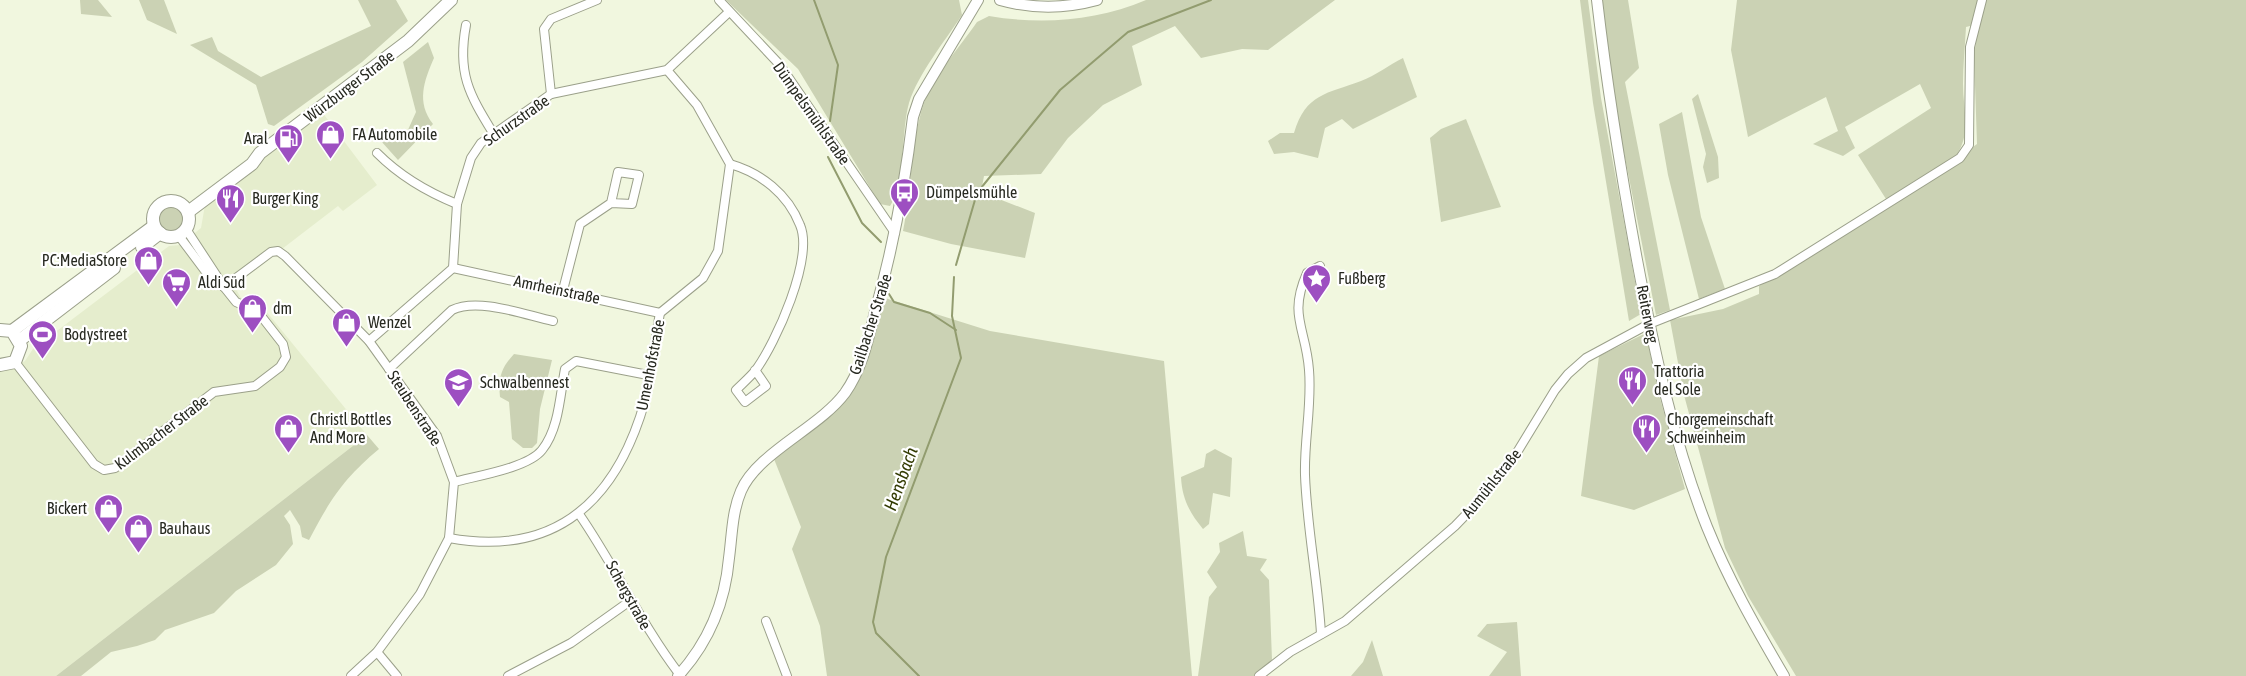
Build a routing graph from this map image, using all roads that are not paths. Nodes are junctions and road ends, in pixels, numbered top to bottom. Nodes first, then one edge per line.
1 (439, 0) edge
2 (451, 0) edge
3 (597, 0) edge
4 (719, 0) edge
5 (978, 0) edge
6 (1000, 0) edge
7 (1096, 0) edge
8 (1597, 0) edge
9 (1982, 0) edge
10 (729, 12) junction
11 (434, 14) junction
12 (466, 26) dead end
13 (667, 70) junction
14 (551, 94) junction
15 (493, 133) junction
16 (376, 153) dead end
17 (729, 164) junction
18 (611, 202) junction
19 (457, 204) junction
20 (186, 208) junction
21 (157, 230) junction
22 (183, 233) junction
23 (895, 233) junction
24 (1320, 266) dead end
25 (453, 268) junction
26 (224, 287) junction
27 (563, 290) junction
28 (660, 313) junction
29 (553, 321) dead end
30 (1649, 324) junction
31 (11, 334) edge
32 (369, 341) junction
33 (15, 362) junction
34 (0, 365) edge
35 (389, 369) junction
36 (755, 370) dead end
37 (648, 375) junction
38 (454, 482) junction
39 (579, 513) junction
40 (449, 538) junction
41 (630, 601) junction
42 (766, 621) dead end
43 (1321, 634) junction
44 (377, 652) junction
45 (679, 675) edge
46 (351, 676) edge
47 (397, 676) edge
48 (508, 676) edge
49 (788, 676) edge
50 (1259, 676) edge
51 (1784, 676) edge

1 - 11 main road, Würzburger Straße
2 - 11 main road, Würzburger Straße
3 - 14 street
4 - 10 street, Dümpelsmühlstraße
5 - 23 street, Gailbacher Straße
6 - 7 street
8 - 30 street, Reiterweg
9 - 30 street, Aumühlstraße
10 - 13 street
10 - 23 street, Dümpelsmühlstraße
11 - 20 main road, Würzburger Straße
12 - 15 street
13 - 14 street, Schurzstraße
13 - 17 street
14 - 15 street, Schurzstraße
15 - 19 street, Schurzstraße
16 - 19 street
17 - 28 street, Umenhofstraße
17 - 36 street
18 - 18 street
18 - 27 street
19 - 25 street, Schurzstraße
20 - 21 main road
20 - 22 main road
21 - 22 main road
21 - 31 main road
22 - 26 street, Kulmbacher Straße
23 - 45 street, Gailbacher Straße
24 - 43 street
25 - 27 street, Amrheinstraße
25 - 32 street
26 - 32 street, Steubenstraße
26 - 33 street, Kulmbacher Straße
27 - 28 street, Amrheinstraße
28 - 37 street, Umenhofstraße
29 - 35 street
30 - 43 street, Aumühlstraße
30 - 51 street, Reiterweg
31 - 33 main road
32 - 35 street, Steubenstraße
33 - 34 main road
35 - 38 street, Steubenstraße
37 - 38 street
37 - 39 street, Umenhofstraße
38 - 40 street, Steubenstraße
39 - 40 street, Umenhofstraße
39 - 41 street, Schergstraße
40 - 44 street, Steubenstraße
41 - 45 street, Schergstraße
41 - 48 street
42 - 49 street
43 - 50 street, Aumühlstraße
44 - 46 street, Steubenstraße
44 - 47 street

